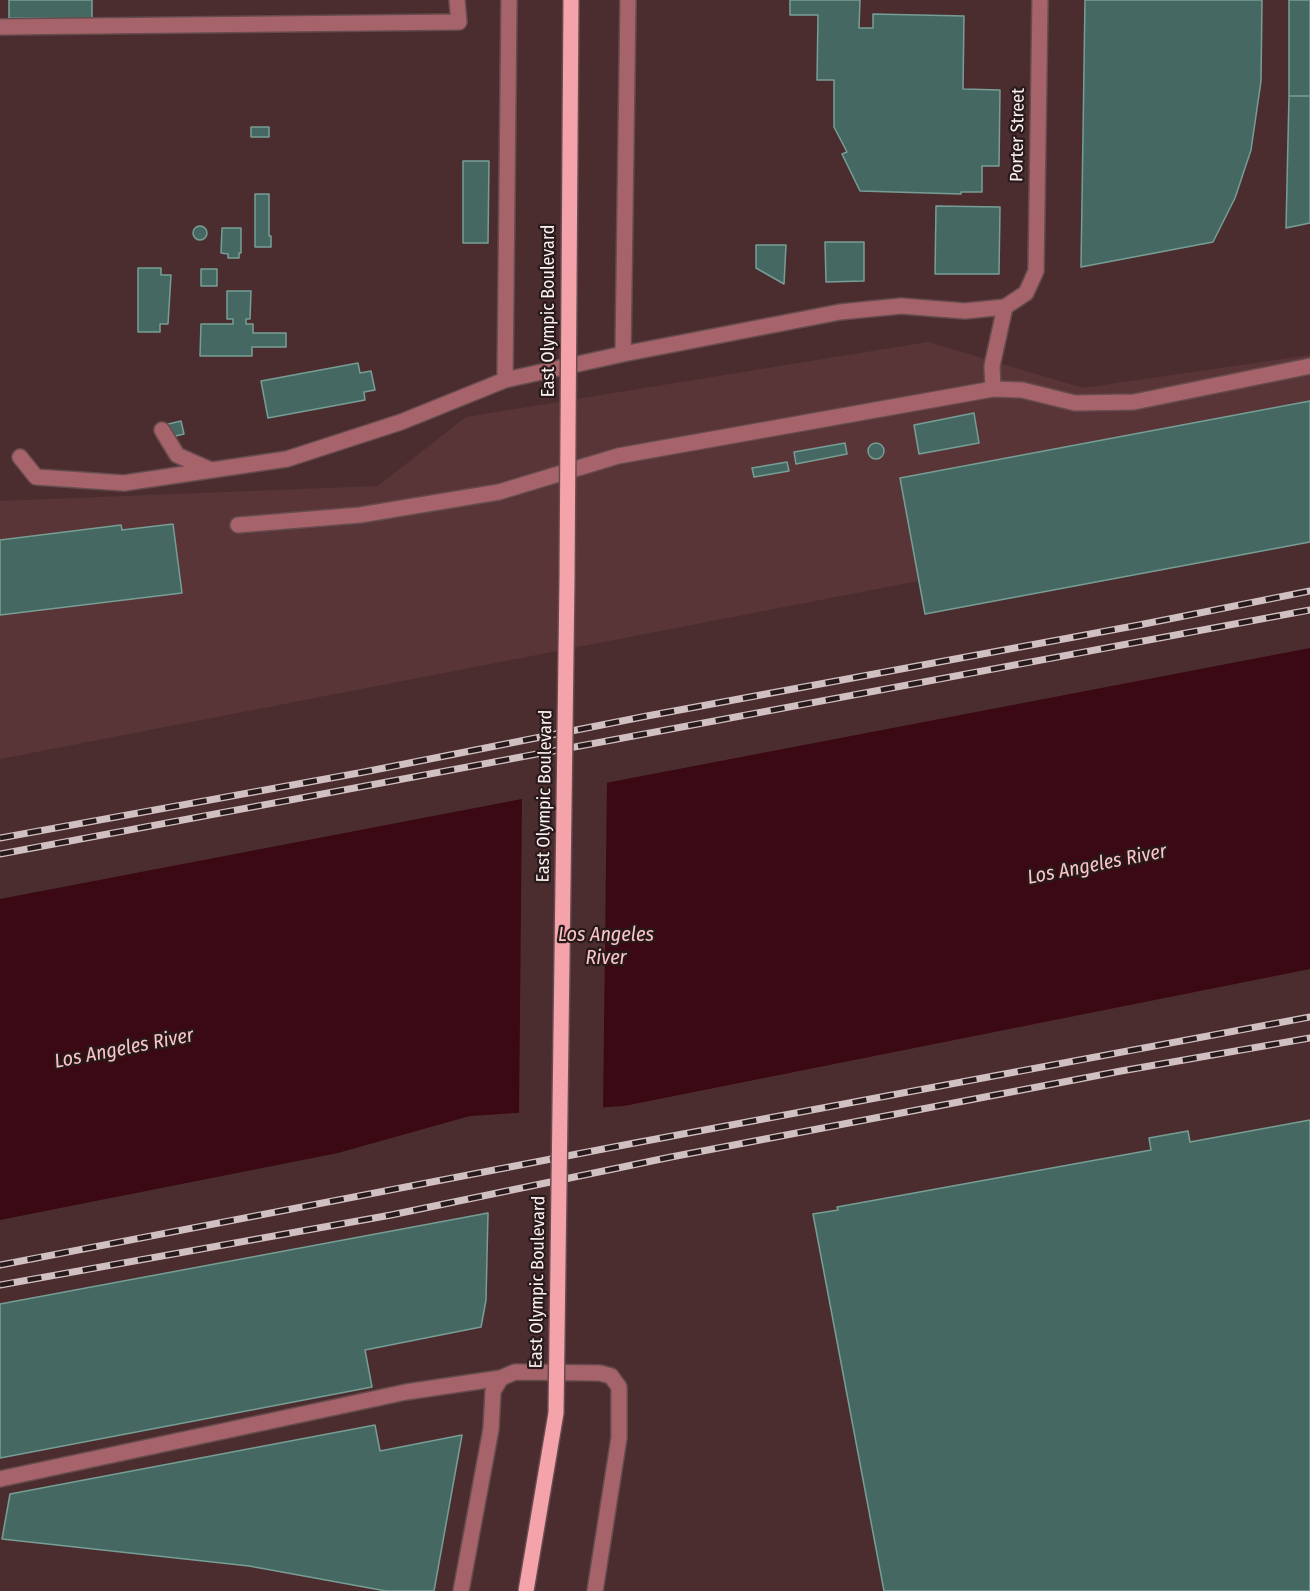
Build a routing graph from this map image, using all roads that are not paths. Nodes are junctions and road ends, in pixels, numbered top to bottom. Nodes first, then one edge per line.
1 (458, 0) edge
2 (509, 0) edge
3 (571, 0) edge
4 (628, 0) edge
5 (1040, 0) edge
6 (0, 27) edge
7 (1005, 307) junction
8 (623, 354) junction
9 (1310, 366) edge
10 (506, 380) junction
11 (993, 389) junction
12 (162, 430) dead end
13 (20, 457) dead end
14 (211, 471) junction
15 (238, 525) dead end
16 (501, 1378) junction
17 (0, 1479) edge
18 (461, 1591) edge
19 (526, 1591) edge
20 (595, 1591) edge

1 - 6 street
2 - 10 street
3 - 19 main road, East Olympic Boulevard, bridge
4 - 8 street
5 - 7 street, Porter Street
7 - 8 street
7 - 11 street
8 - 10 street
9 - 11 street
10 - 14 street
11 - 15 street
12 - 14 street
13 - 14 street
16 - 17 street
16 - 18 street
16 - 20 street

